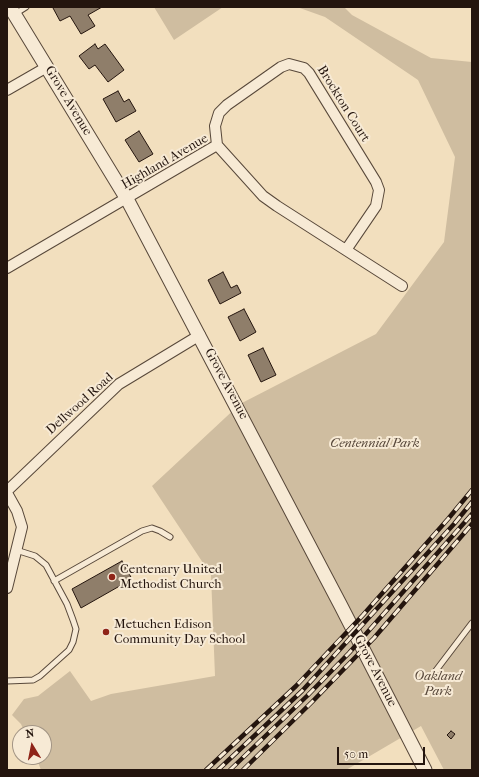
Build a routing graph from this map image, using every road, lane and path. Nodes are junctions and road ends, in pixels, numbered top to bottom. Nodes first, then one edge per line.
1 (26, 7) edge
2 (12, 11) edge
3 (47, 67) junction
4 (7, 90) edge
5 (217, 145) junction
6 (127, 199) junction
7 (346, 250) junction
8 (7, 268) edge
9 (402, 286) dead end
10 (200, 335) junction
11 (7, 492) edge
12 (170, 537) dead end
13 (16, 550) junction
14 (54, 581) junction
15 (7, 588) edge
16 (472, 623) edge
17 (431, 676) dead end
18 (7, 681) edge
19 (425, 770) edge

1 - 2 lane
2 - 3 street, Grove Avenue
3 - 4 street
3 - 6 street, Grove Avenue
5 - 6 street, Highland Avenue
5 - 7 street, Highland Avenue
5 - 7 street, Brockton Court
6 - 8 street, Highland Avenue
6 - 10 street, Grove Avenue
7 - 9 street, Highland Avenue
10 - 11 street, Dellwood Road
10 - 19 street, Grove Avenue
11 - 13 street
12 - 14 lane
13 - 14 lane
13 - 15 street
14 - 18 lane
16 - 17 lane

